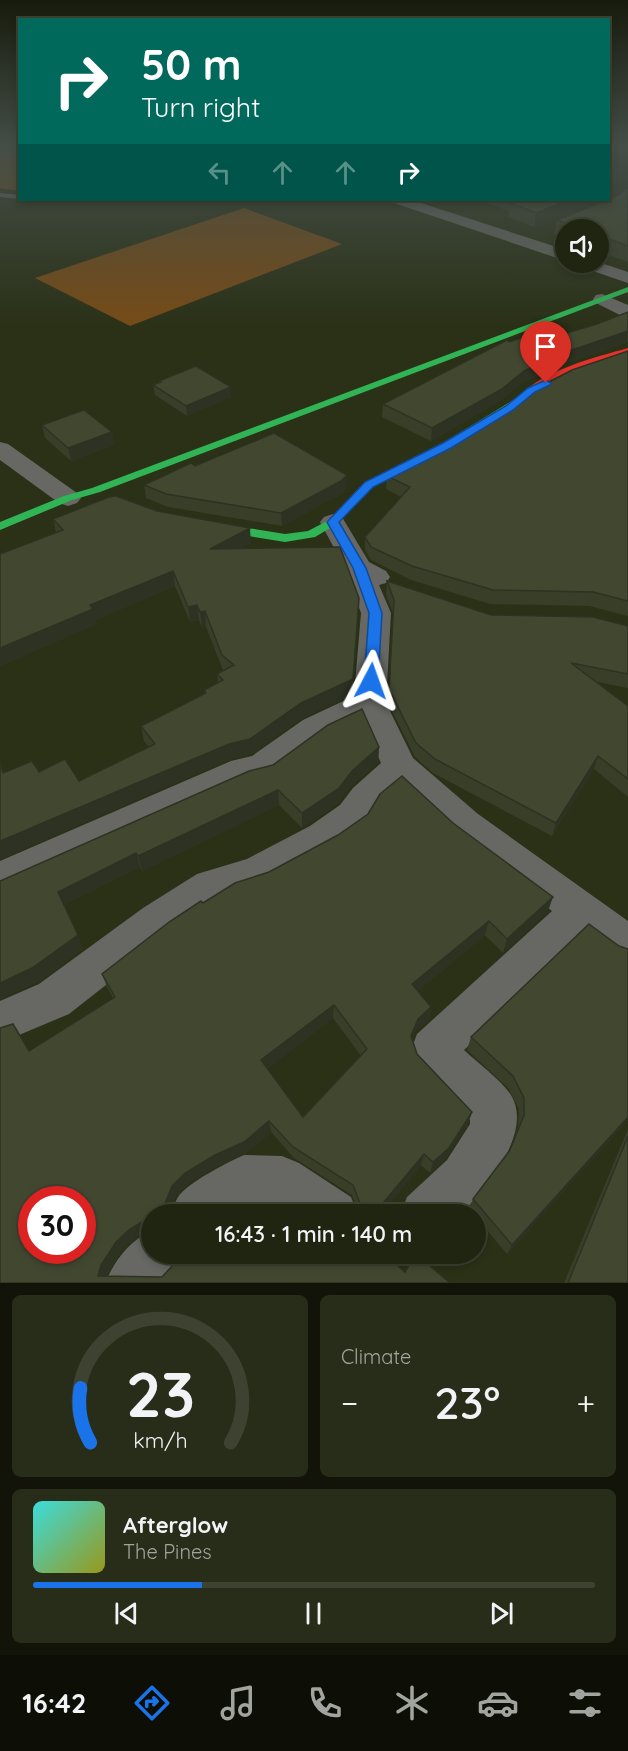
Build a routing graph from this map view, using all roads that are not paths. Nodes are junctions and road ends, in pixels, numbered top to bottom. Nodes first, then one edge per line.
1 (417, 206) edge
2 (543, 230) edge
3 (522, 240) junction
4 (555, 252) edge
5 (608, 273) edge
6 (628, 282) edge
7 (602, 299) junction
8 (628, 313) edge
9 (448, 342) dead end
10 (628, 351) edge
11 (0, 449) edge
12 (53, 490) junction
13 (96, 490) junction
14 (117, 499) edge
15 (195, 522) edge
16 (333, 522) junction
17 (0, 526) edge
18 (359, 568) junction
19 (400, 589) edge
20 (370, 703) junction
21 (400, 767) junction
22 (0, 879) edge
23 (580, 911) junction
24 (628, 945) edge
25 (0, 1022) edge
26 (207, 1204) edge
27 (317, 1204) edge
28 (436, 1204) edge
29 (149, 1264) edge
30 (131, 1283) edge

1 - 3 street
2 - 3 street
3 - 4 street
5 - 6 street
6 - 7 main road
6 - 9 main road
7 - 8 street
7 - 13 main road
10 - 16 main road
11 - 12 street
12 - 13 main road
12 - 17 main road
13 - 14 main road
15 - 16 main road
16 - 18 street
18 - 19 street
18 - 20 street
20 - 21 street
20 - 22 street
21 - 23 street
21 - 25 street
23 - 24 street
23 - 28 street
26 - 27 street
29 - 30 street

